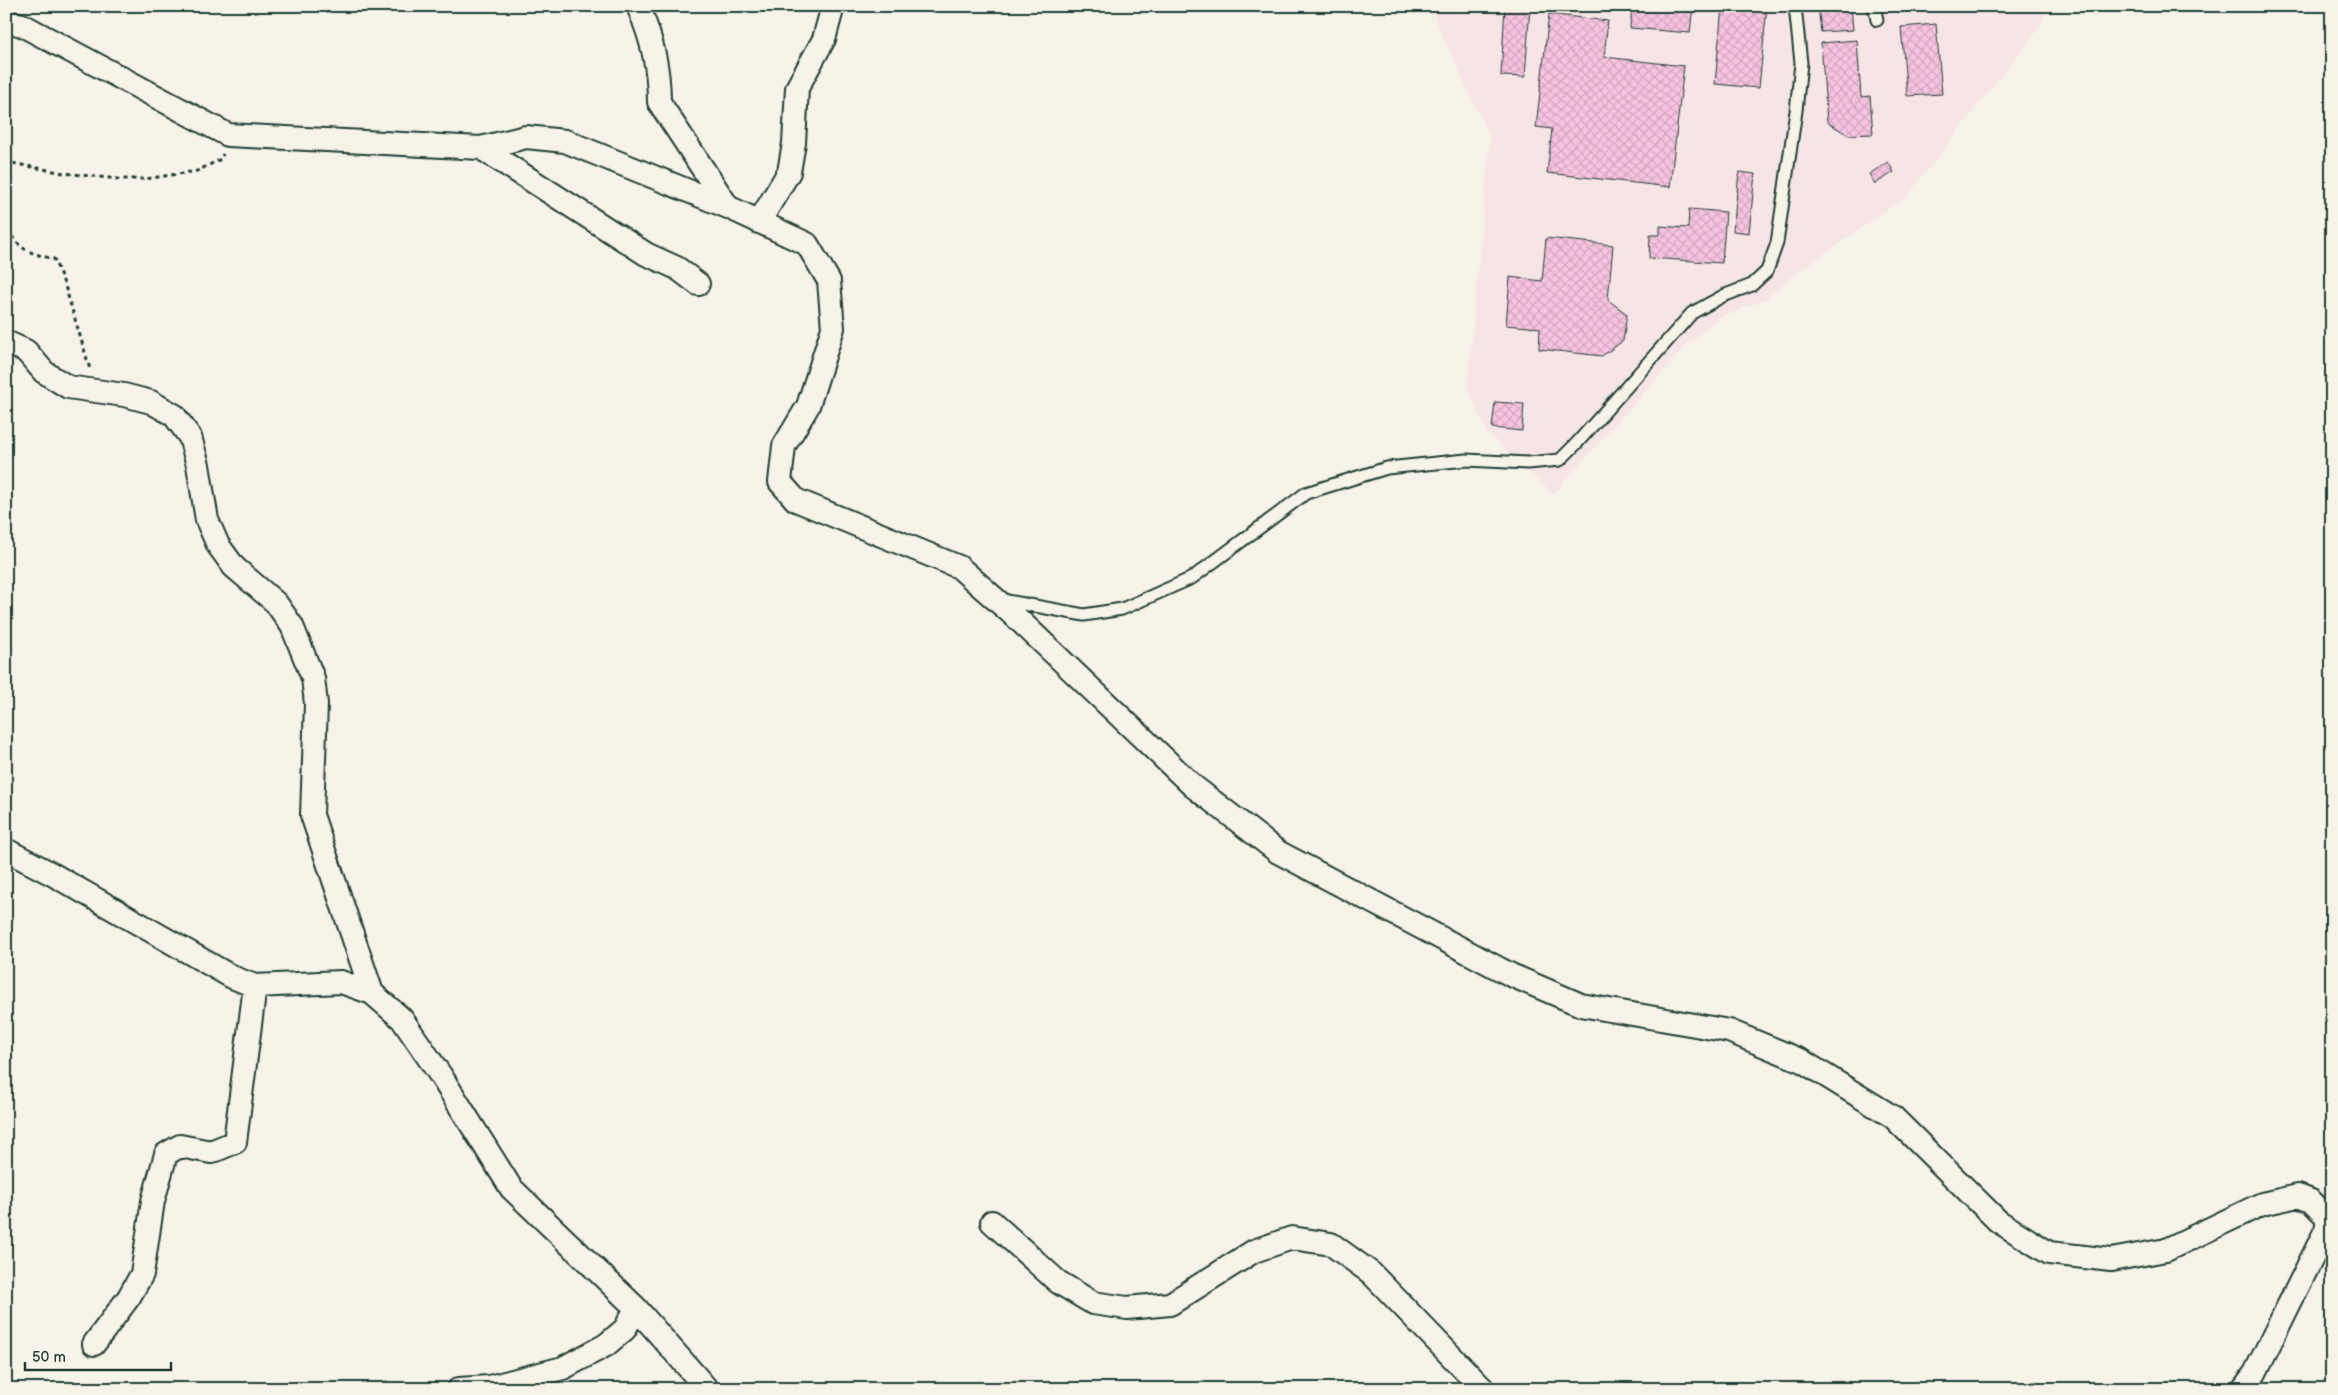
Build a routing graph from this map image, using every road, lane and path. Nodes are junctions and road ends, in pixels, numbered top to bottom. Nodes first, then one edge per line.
1 (638, 6) edge
2 (832, 6) edge
3 (1795, 6) edge
4 (1874, 6) edge
5 (1877, 20) dead end
6 (6, 21) edge
7 (228, 134) junction
8 (481, 148) junction
9 (6, 167) edge
10 (728, 207) junction
11 (6, 221) edge
12 (759, 222) junction
13 (698, 284) dead end
14 (6, 342) edge
15 (97, 391) junction
16 (995, 599) junction
17 (6, 850) edge
18 (255, 986) junction
19 (372, 993) junction
20 (2330, 1213) edge
21 (992, 1222) dead end
22 (636, 1308) junction
23 (94, 1344) dead end
24 (459, 1389) edge
25 (707, 1389) edge
26 (1483, 1389) edge
27 (2243, 1389) edge

1 - 10 street
2 - 12 street
3 - 16 lane
4 - 5 lane
6 - 7 street
7 - 8 street
7 - 9 path
8 - 10 street
8 - 13 street
10 - 12 street
11 - 15 path
12 - 16 street
14 - 15 street
15 - 19 street
16 - 20 street
17 - 18 street
18 - 19 street
18 - 23 street
19 - 22 street
20 - 27 street
21 - 26 street
22 - 24 street
22 - 25 street

